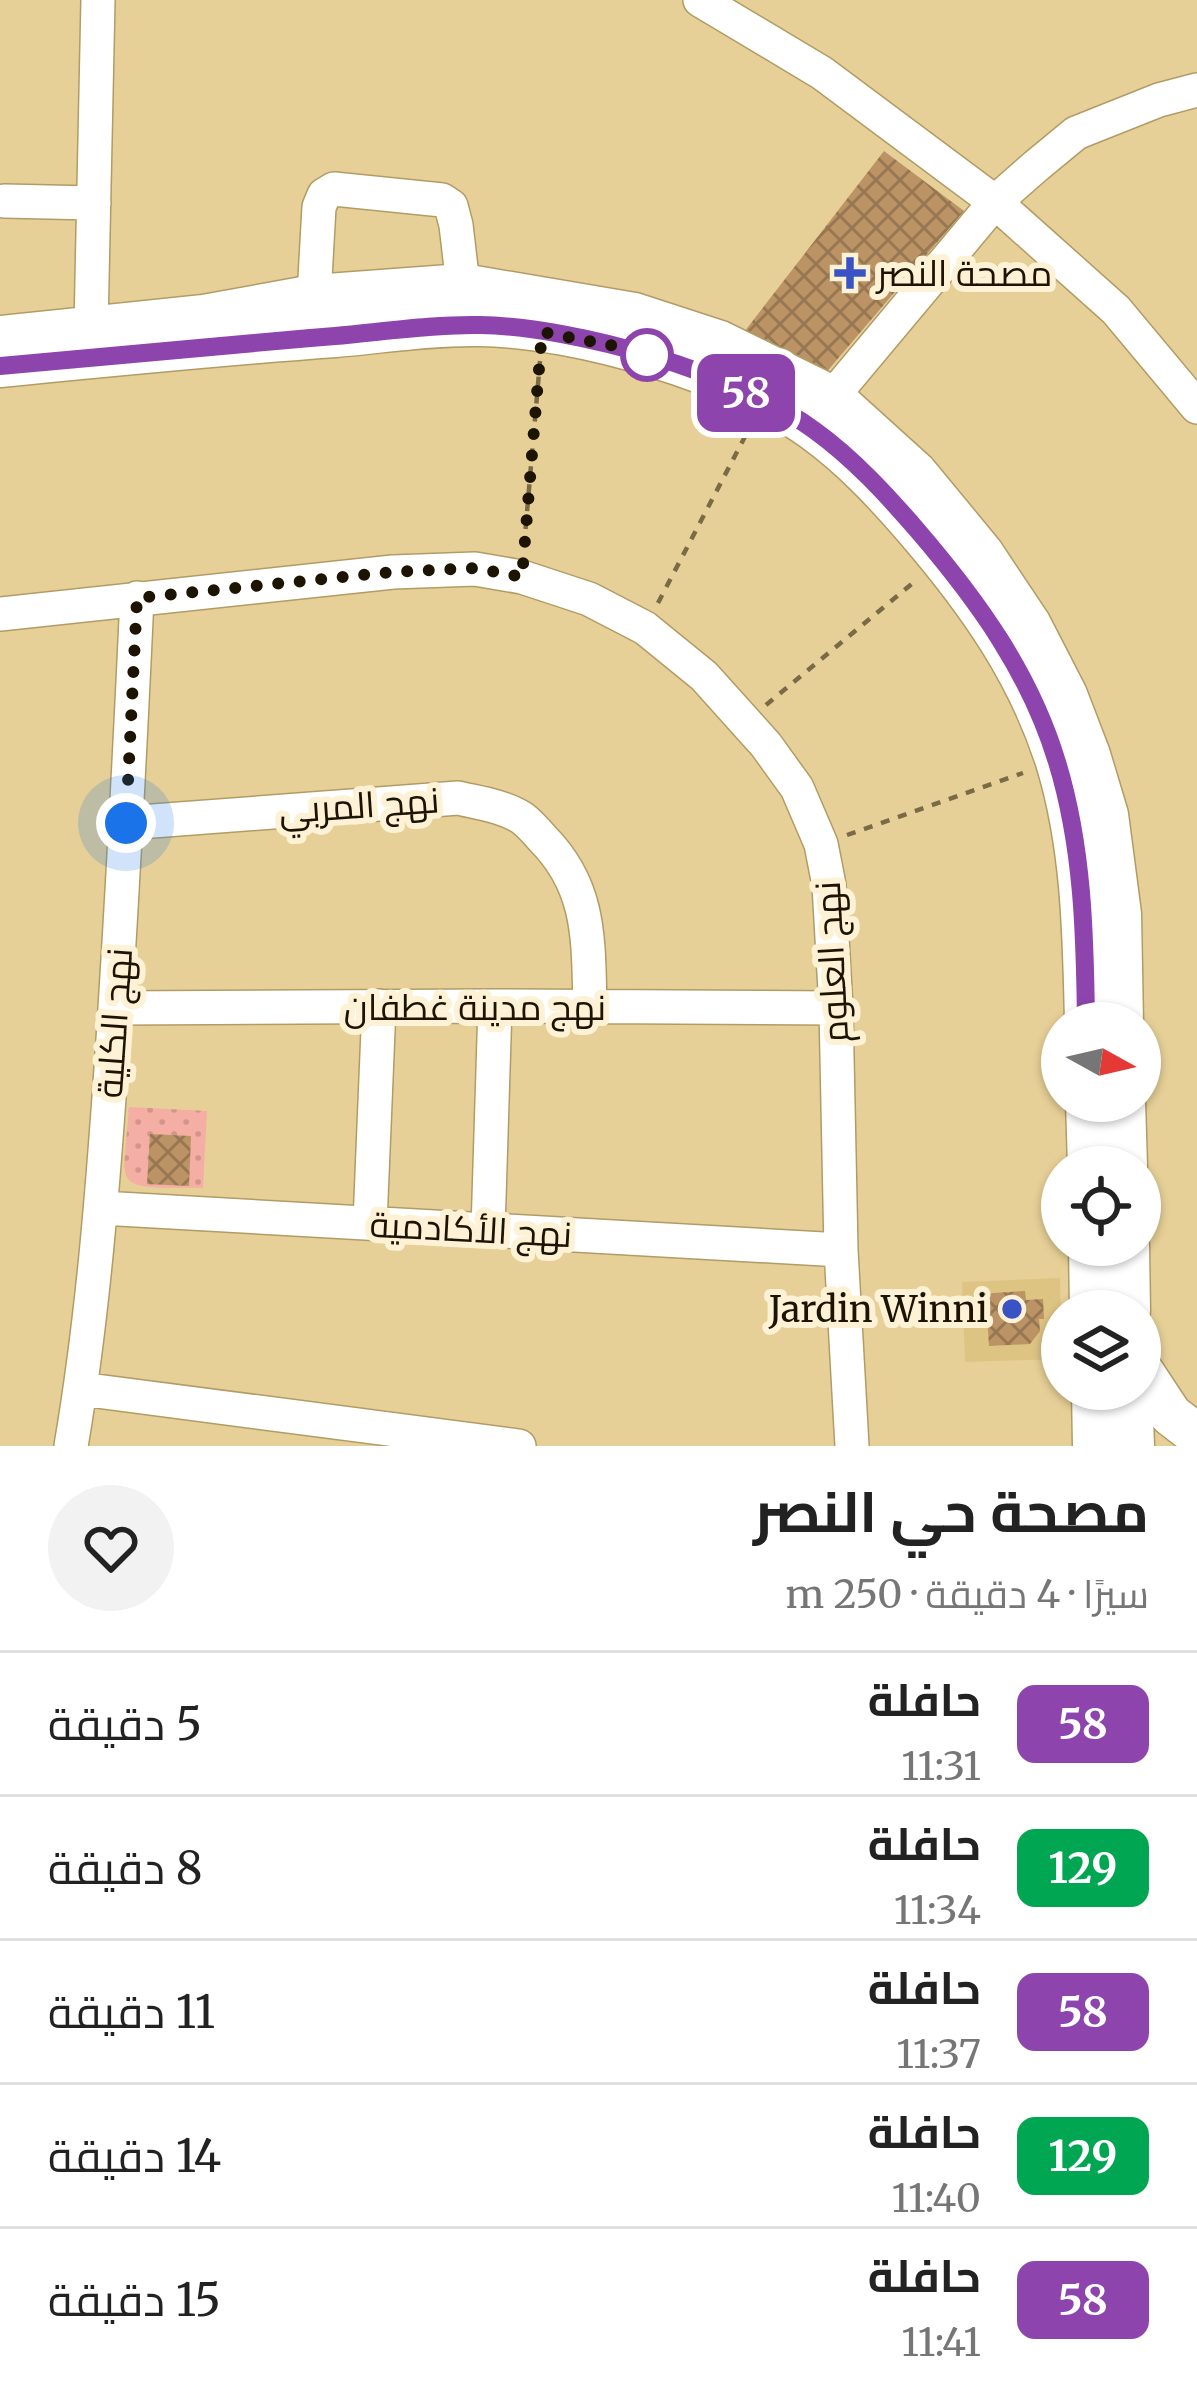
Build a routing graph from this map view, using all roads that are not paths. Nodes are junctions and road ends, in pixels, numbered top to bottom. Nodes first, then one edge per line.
1 (98, 0) edge
2 (700, 0) edge
3 (1197, 90) edge
4 (4, 201) dead end
5 (995, 202) junction
6 (94, 203) junction
7 (463, 285) junction
8 (314, 296) junction
9 (91, 327) junction
10 (0, 337) edge
11 (0, 366) edge
12 (1197, 406) edge
13 (823, 413) junction
14 (137, 598) junction
15 (0, 614) edge
16 (126, 823) junction
17 (1086, 1002) edge
18 (1122, 1002) edge
19 (379, 1006) junction
20 (495, 1006) junction
21 (590, 1007) junction
22 (115, 1008) junction
23 (836, 1008) junction
24 (101, 1208) junction
25 (370, 1223) junction
26 (488, 1230) junction
27 (841, 1250) junction
28 (80, 1390) junction
29 (1161, 1400) edge
30 (1093, 1410) edge
31 (1132, 1410) edge
32 (1197, 1436) edge
33 (71, 1446) edge
34 (519, 1446) edge
35 (852, 1446) edge
36 (1094, 1446) edge
37 (1133, 1446) edge

1 - 6 street
2 - 5 street
3 - 5 street
4 - 6 street
5 - 12 street
5 - 13 street
6 - 9 street
7 - 8 main road
7 - 8 street
7 - 13 main road
8 - 9 main road
9 - 10 main road
11 - 13 main road
13 - 17 main road
13 - 18 main road
14 - 15 street, نهج العلوم
14 - 16 street, نهج الكلية
14 - 23 street, نهج العلوم
16 - 21 street, نهج المربي
16 - 22 street, نهج الكلية
19 - 20 street, نهج مدينة غطفان
19 - 22 street, نهج مدينة غطفان
19 - 25 street
20 - 21 street, نهج مدينة غطفان
20 - 26 street
21 - 23 street, نهج مدينة غطفان
22 - 24 street, نهج الكلية
23 - 27 street, نهج العلوم
24 - 25 street, نهج الأكادمية
24 - 28 street, نهج الكلية
25 - 26 street, نهج الأكادمية
26 - 27 street, نهج الأكادمية
27 - 35 street, نهج العلوم
28 - 33 street, نهج الكلية
28 - 34 street
29 - 32 main road
30 - 36 main road
31 - 37 main road

